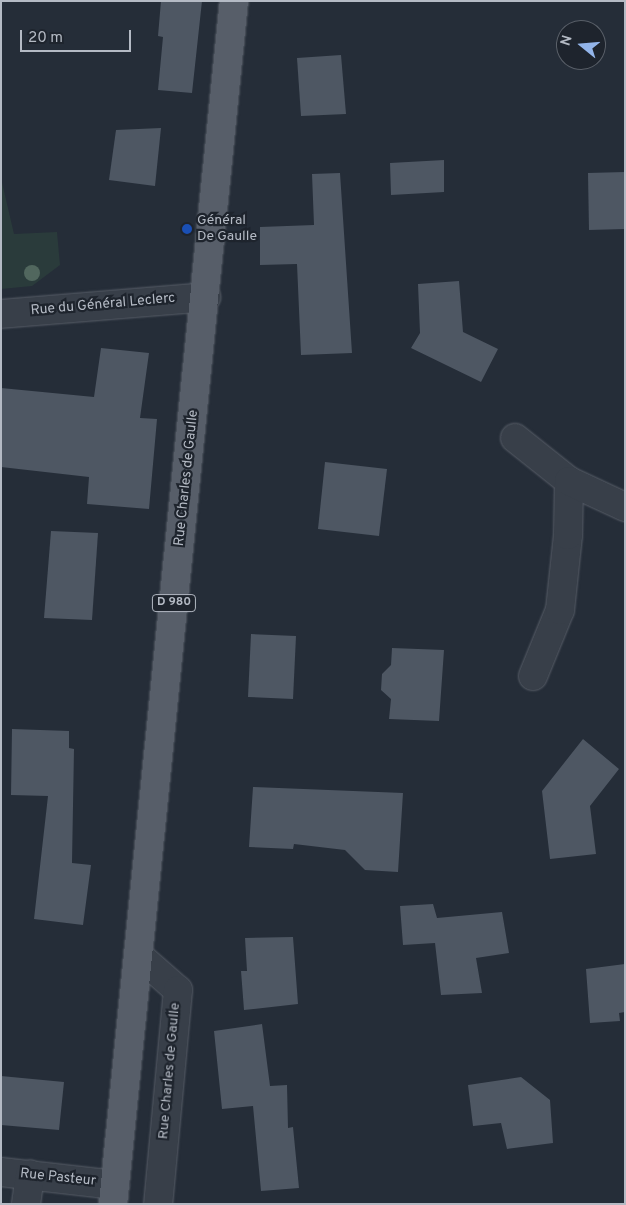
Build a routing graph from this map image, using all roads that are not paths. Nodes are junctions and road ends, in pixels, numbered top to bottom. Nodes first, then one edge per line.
1 (234, 1) edge
2 (206, 297) junction
3 (1, 314) edge
4 (515, 438) dead end
5 (569, 481) junction
6 (625, 507) edge
7 (533, 676) dead end
8 (138, 955) junction
9 (1, 1172) edge
10 (30, 1174) junction
11 (114, 1194) edge
12 (26, 1204) edge
13 (158, 1204) edge

1 - 2 main road, Rue Charles de Gaulle / D 980
2 - 3 street, Rue du Général Leclerc
2 - 8 main road, Rue Charles de Gaulle / D 980
4 - 5 street
5 - 6 street
5 - 7 street
8 - 11 main road, Rue Charles de Gaulle / D 980
8 - 13 street, Rue Charles de Gaulle
9 - 10 street, Rue Pasteur
10 - 11 street, Rue Pasteur
10 - 12 street

